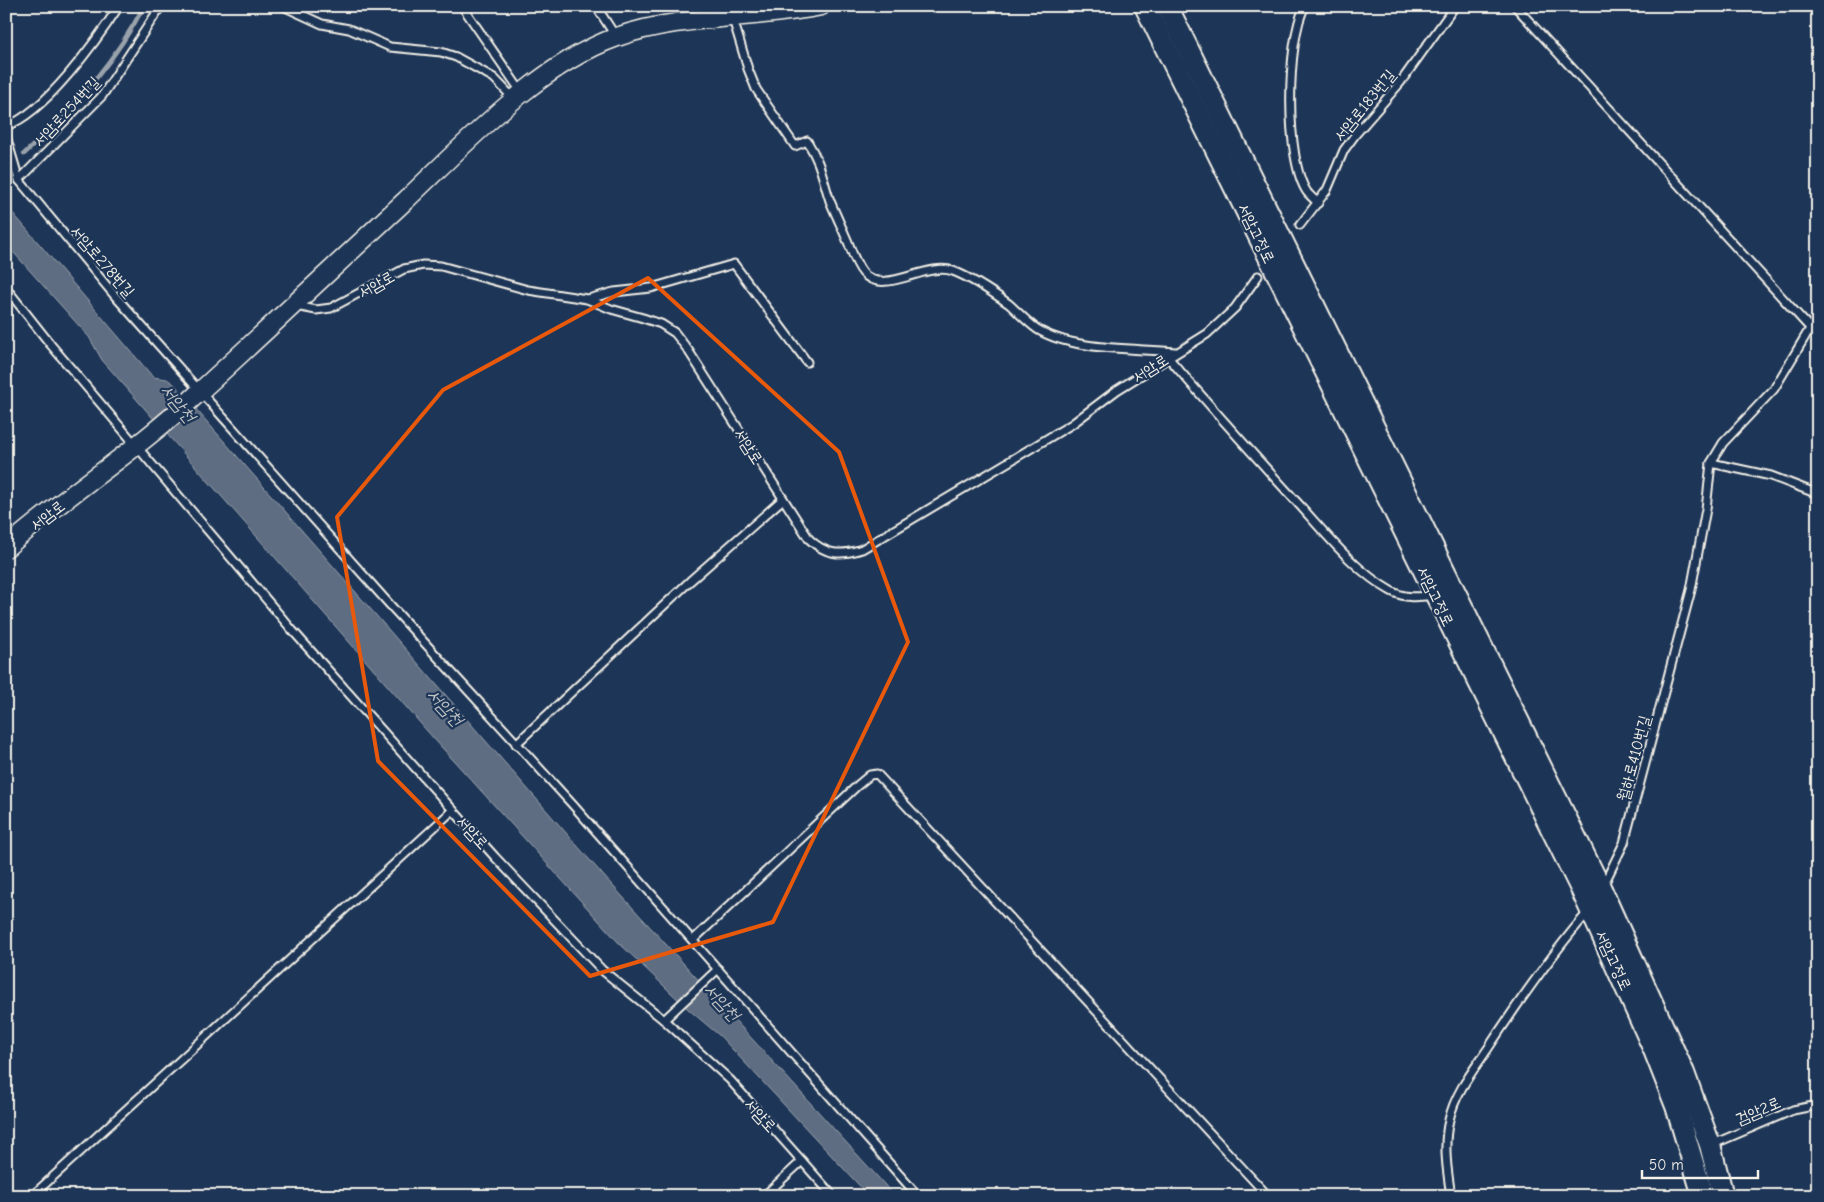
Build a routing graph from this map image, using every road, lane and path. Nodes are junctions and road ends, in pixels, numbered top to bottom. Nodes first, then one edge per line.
1 (119, 6) edge
2 (161, 6) edge
3 (283, 6) edge
4 (462, 6) edge
5 (596, 6) edge
6 (821, 6) edge
7 (1145, 6) edge
8 (1166, 6) edge
9 (1305, 6) edge
10 (1455, 6) edge
11 (1515, 6) edge
12 (733, 18) junction
13 (616, 37) junction
14 (519, 97) junction
15 (6, 126) edge
16 (6, 136) edge
17 (19, 180) junction
18 (1318, 203) junction
19 (1300, 225) dead end
20 (1258, 276) dead end
21 (6, 288) edge
22 (587, 299) junction
23 (293, 305) junction
24 (1818, 315) edge
25 (1810, 328) junction
26 (1175, 352) junction
27 (1167, 356) junction
28 (807, 362) dead end
29 (198, 393) junction
30 (136, 446) junction
31 (1712, 463) junction
32 (1818, 494) edge
33 (783, 499) junction
34 (6, 548) edge
35 (1435, 596) junction
36 (516, 744) junction
37 (453, 810) junction
38 (1601, 888) junction
39 (1591, 909) junction
40 (693, 940) junction
41 (718, 969) junction
42 (667, 1017) junction
43 (1818, 1105) edge
44 (1710, 1145) junction
45 (802, 1161) junction
46 (32, 1196) edge
47 (764, 1196) edge
48 (832, 1196) edge
49 (918, 1196) edge
50 (1268, 1196) edge
51 (1451, 1196) edge
52 (1704, 1196) edge
53 (1724, 1196) edge

1 - 15 lane
2 - 17 lane, 서암로254번길
3 - 14 lane
4 - 14 lane
5 - 13 lane
6 - 12 street, 서암로
7 - 35 main road, 서암고정로
8 - 38 main road, 서암고정로
9 - 18 lane
10 - 18 lane, 서암로183번길
11 - 25 lane
12 - 13 street, 서암로
12 - 26 lane
13 - 14 street, 서암로
14 - 23 street, 서암로
16 - 17 lane, 서암로278번길
17 - 29 lane, 서암로278번길
18 - 19 lane, 서암로183번길
20 - 26 lane, 서암로
21 - 30 lane, 서암로
22 - 23 lane, 서암로
22 - 28 lane
22 - 33 lane, 서암로
23 - 29 street, 서암로
24 - 25 lane, 월하로410번길
25 - 31 lane, 월하로410번길
26 - 27 lane, 서암로
27 - 33 lane, 서암로
27 - 35 lane
29 - 30 street, 서암로
29 - 36 lane, 서암로278번길
30 - 34 street, 서암로
30 - 37 lane, 서암로
31 - 32 lane
31 - 38 lane, 월하로410번길
33 - 36 lane
35 - 39 main road, 서암고정로
36 - 40 lane, 서암로278번길
37 - 42 lane, 서암로
37 - 46 lane
38 - 39 lane, 월하로410번길
38 - 44 main road, 서암고정로
39 - 51 lane, 월하로410번길
39 - 52 main road, 서암고정로
40 - 41 lane, 서암로278번길
40 - 50 lane
41 - 42 lane
41 - 49 lane, 서암로278번길
42 - 45 lane, 서암로
43 - 44 lane, 검암2로
44 - 53 main road, 서암고정로
45 - 47 lane
45 - 48 lane, 서암로

